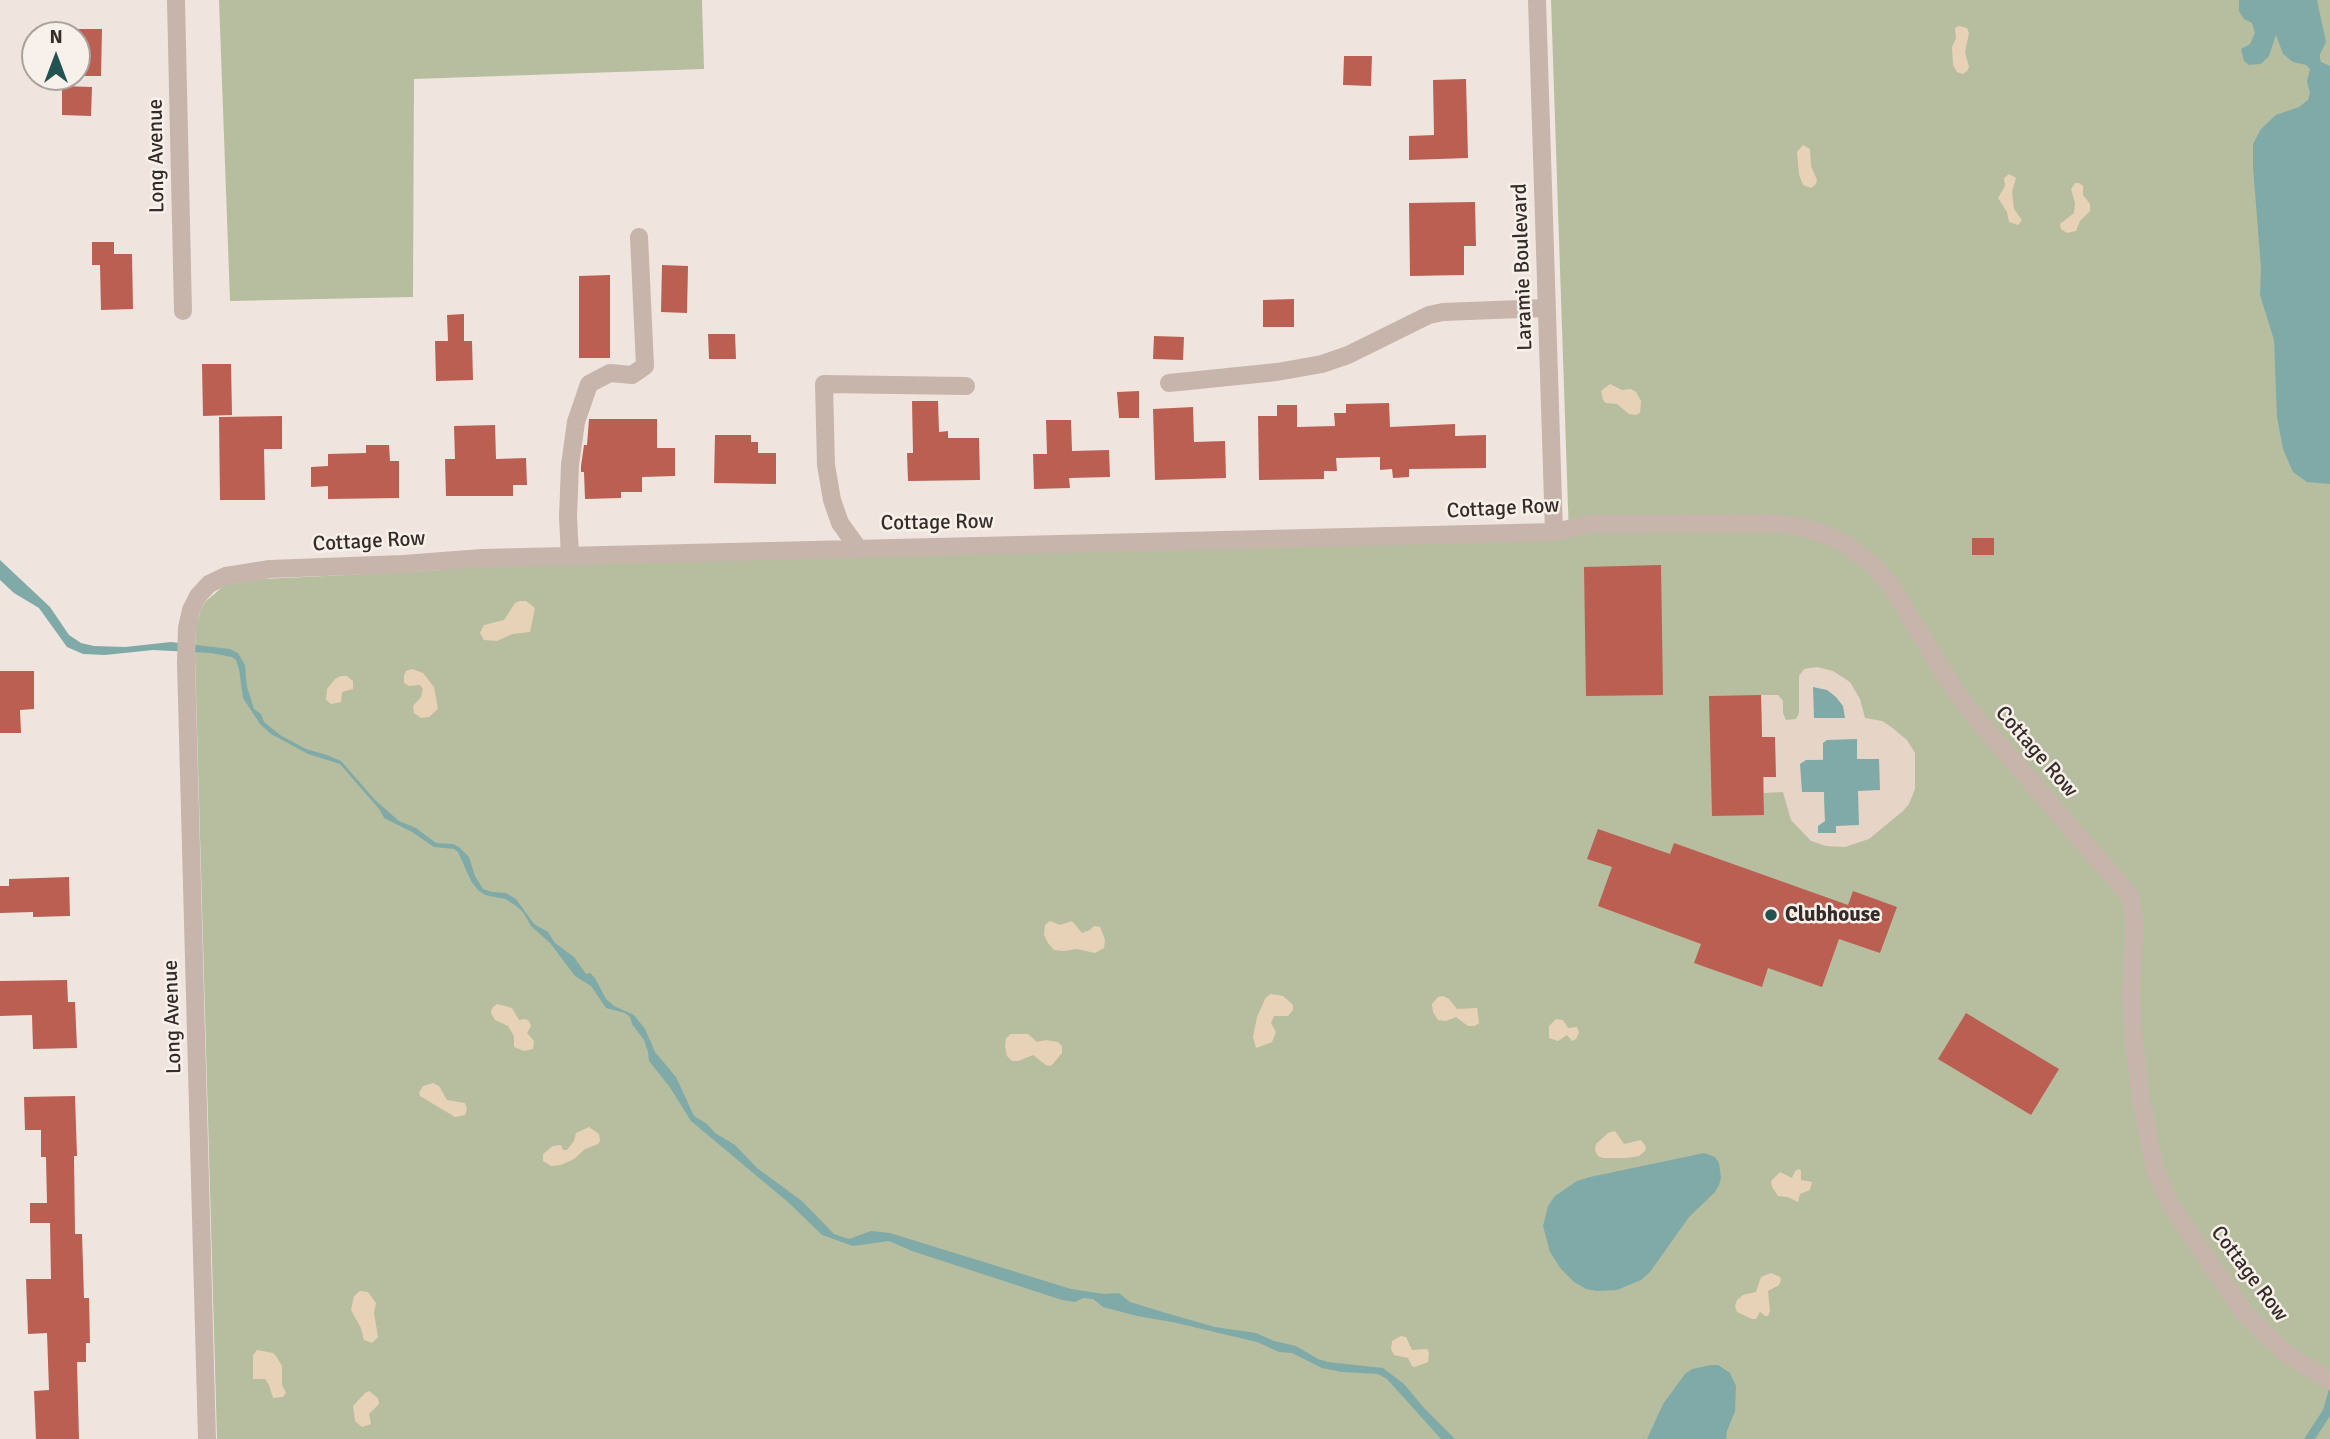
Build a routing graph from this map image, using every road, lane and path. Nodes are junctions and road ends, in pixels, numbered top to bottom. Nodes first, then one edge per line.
1 (176, 0) edge
2 (1537, 0) edge
3 (639, 237) dead end
4 (1547, 308) junction
5 (183, 311) dead end
6 (1169, 383) dead end
7 (966, 386) dead end
8 (1554, 532) junction
9 (858, 548) junction
10 (570, 556) junction
11 (198, 596) joint
12 (2323, 1377) edge
13 (207, 1439) edge

1 - 5 street, Long Avenue
2 - 4 street, Laramie Boulevard
3 - 10 street
4 - 6 street
4 - 8 street, Laramie Boulevard
7 - 9 street
8 - 9 street, Cottage Row
8 - 12 street, Cottage Row
9 - 10 street, Cottage Row
10 - 11 street, Cottage Row
11 - 13 street, Long Avenue

